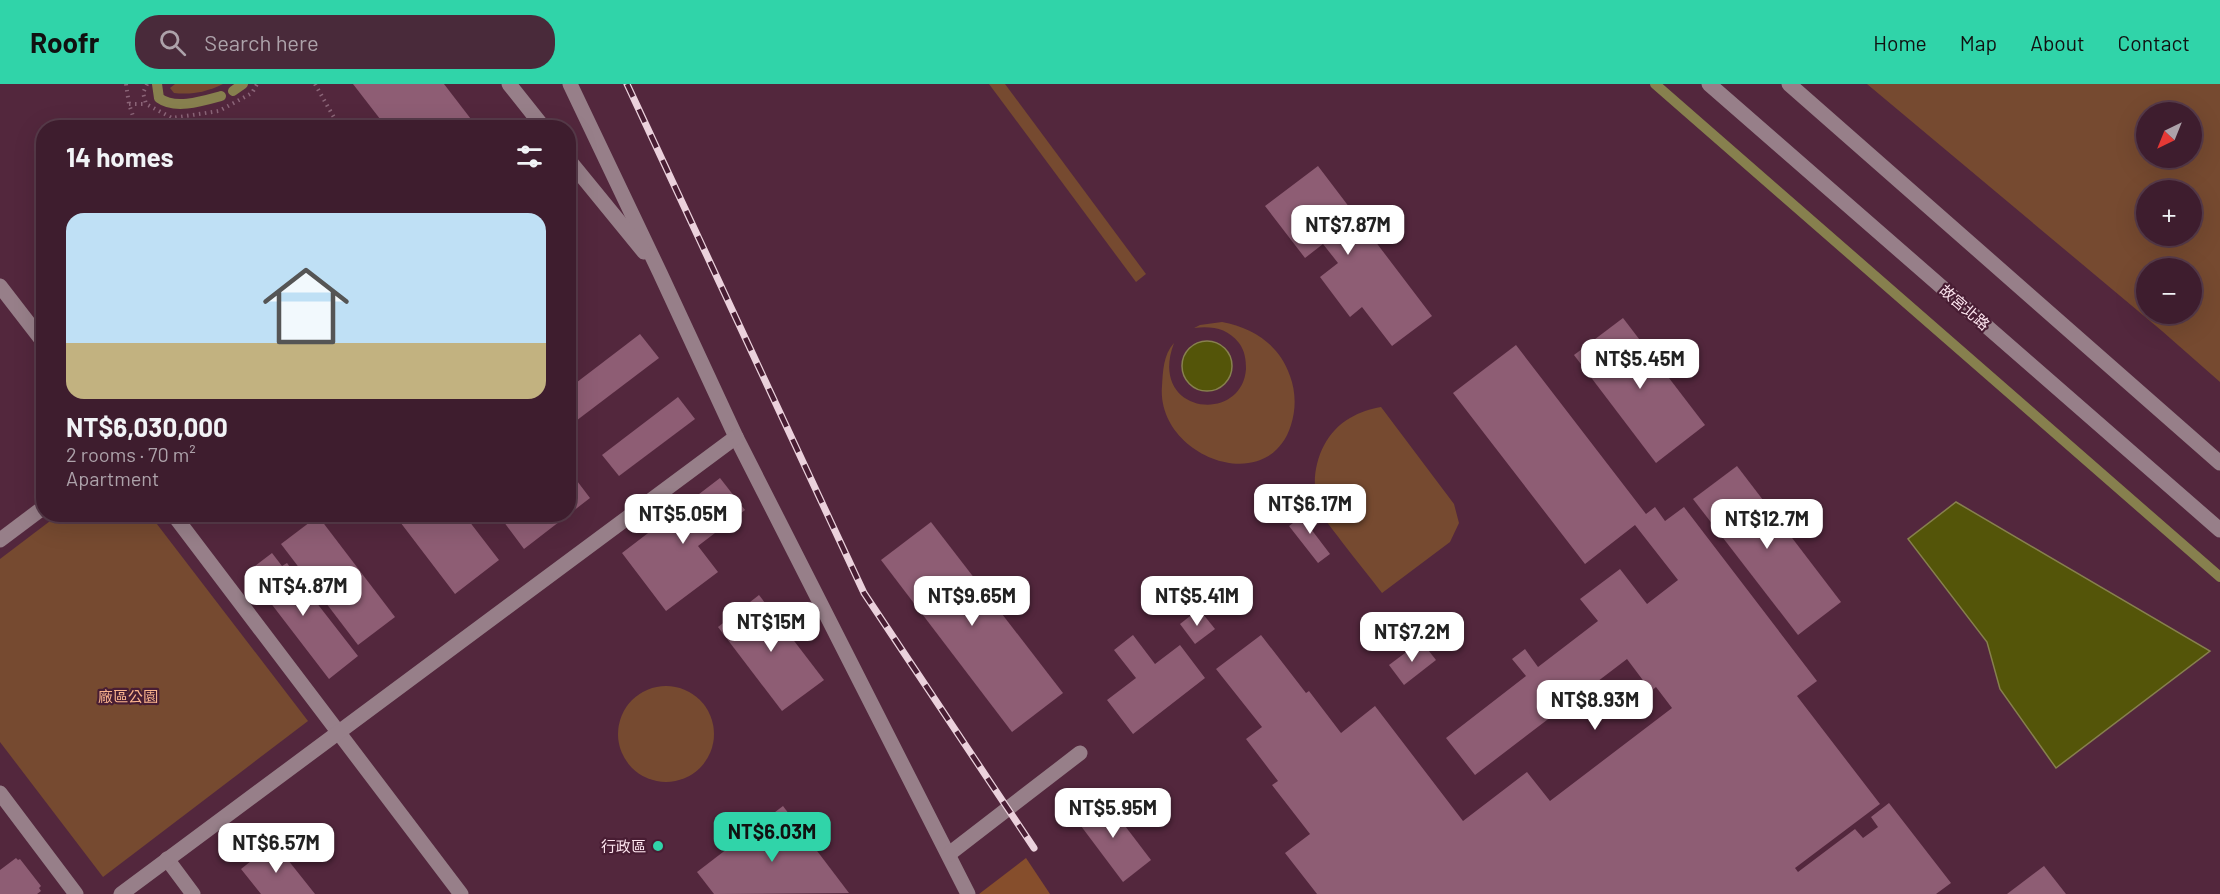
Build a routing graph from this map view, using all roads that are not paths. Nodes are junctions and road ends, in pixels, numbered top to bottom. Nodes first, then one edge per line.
1 (509, 84) edge
2 (570, 84) edge
3 (1709, 84) edge
4 (1789, 84) edge
5 (538, 120) edge
6 (576, 169) edge
7 (660, 273) junction
8 (0, 286) edge
9 (36, 333) edge
10 (736, 437) junction
11 (2220, 463) edge
12 (36, 513) edge
13 (179, 522) edge
14 (2220, 530) edge
15 (0, 540) edge
16 (339, 732) junction
17 (1080, 753) dead end
18 (0, 793) edge
19 (949, 854) junction
20 (167, 859) junction
21 (961, 891) edge
22 (76, 894) edge
23 (121, 894) edge
24 (193, 894) edge
25 (461, 894) edge

1 - 5 street
2 - 7 street
3 - 14 street, 故宮北路
4 - 11 street
6 - 7 street
7 - 10 street
8 - 9 street
10 - 16 street
10 - 19 street
12 - 15 street
13 - 16 street
16 - 20 street
16 - 25 street
17 - 19 street
18 - 22 street
19 - 21 street
20 - 23 street
20 - 24 street

